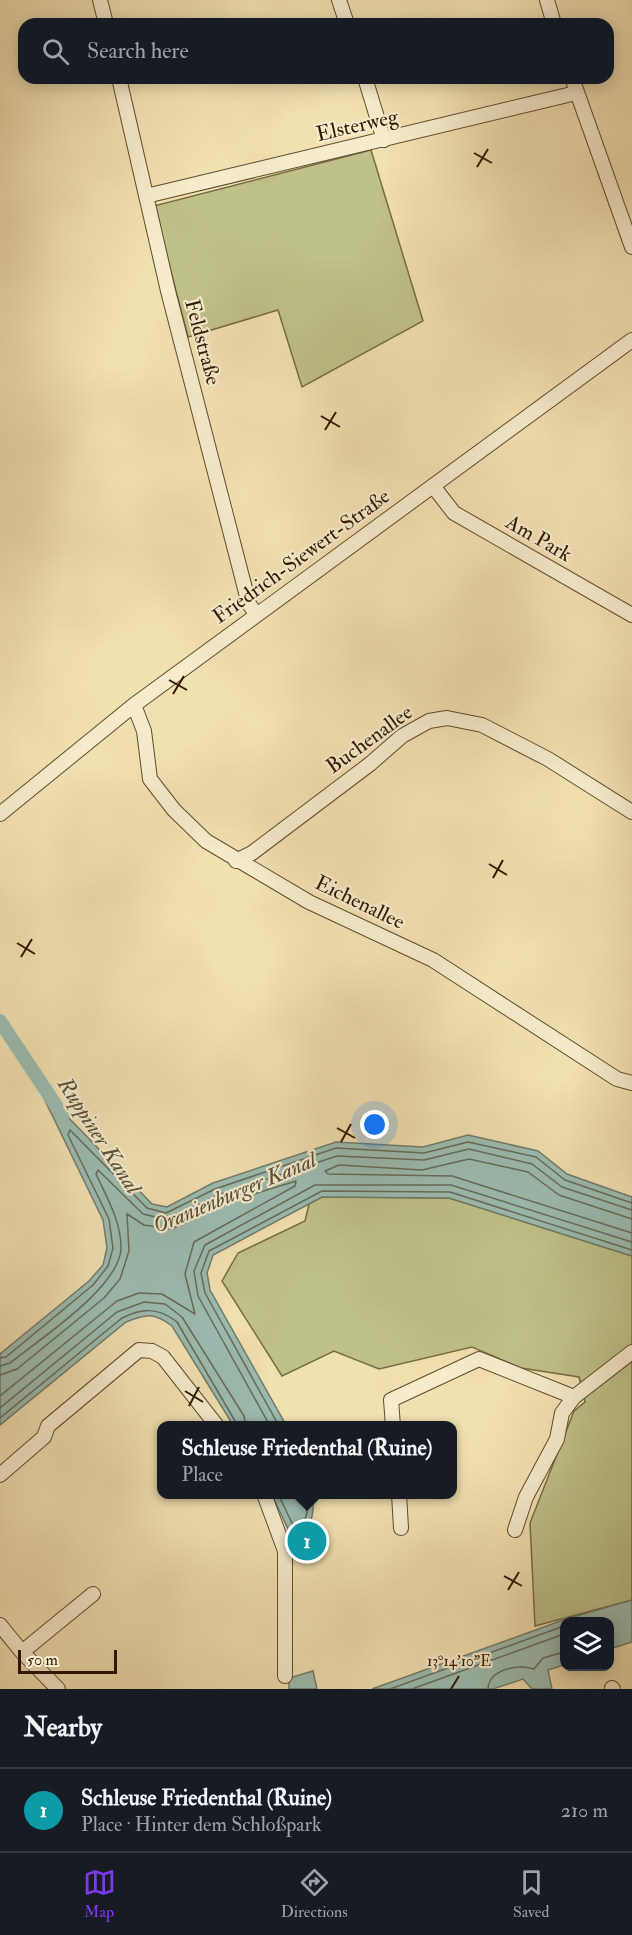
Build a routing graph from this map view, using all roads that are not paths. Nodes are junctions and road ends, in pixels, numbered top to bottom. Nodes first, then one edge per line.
1 (100, 0) edge
2 (339, 0) edge
3 (547, 0) edge
4 (104, 18) edge
5 (345, 18) edge
6 (552, 18) edge
7 (121, 84) edge
8 (368, 84) edge
9 (574, 84) edge
10 (576, 93) junction
11 (384, 140) junction
12 (146, 196) junction
13 (632, 247) edge
14 (632, 339) edge
15 (433, 486) junction
16 (256, 614) junction
17 (632, 615) edge
18 (134, 705) junction
19 (632, 812) edge
20 (0, 814) edge
21 (236, 861) junction
22 (632, 1083) edge
23 (632, 1352) edge
24 (574, 1397) junction
25 (214, 1421) edge
26 (393, 1421) edge
27 (0, 1475) edge
28 (266, 1499) edge
29 (399, 1499) edge
30 (402, 1528) dead end
31 (515, 1530) dead end
32 (93, 1594) dead end
33 (0, 1625) edge
34 (22, 1652) junction
35 (285, 1676) dead end
36 (58, 1689) edge

1 - 4 street
2 - 5 street
3 - 6 street
7 - 12 street, Feldstraße
8 - 11 street
9 - 10 street
10 - 11 street, Elsterweg
10 - 13 street
11 - 12 street, Elsterweg
12 - 16 street, Feldstraße
14 - 15 street, Friedrich-Siewert-Straße
15 - 16 street, Friedrich-Siewert-Straße
15 - 17 street, Am Park
16 - 18 street, Friedrich-Siewert-Straße
18 - 20 street, Friedrich-Siewert-Straße
18 - 21 street, Eichenallee
19 - 21 street, Buchenallee
21 - 22 street, Eichenallee
23 - 24 street
24 - 26 street
24 - 31 street
25 - 27 street
28 - 35 street
29 - 30 street
32 - 34 street
33 - 34 street
34 - 36 street

